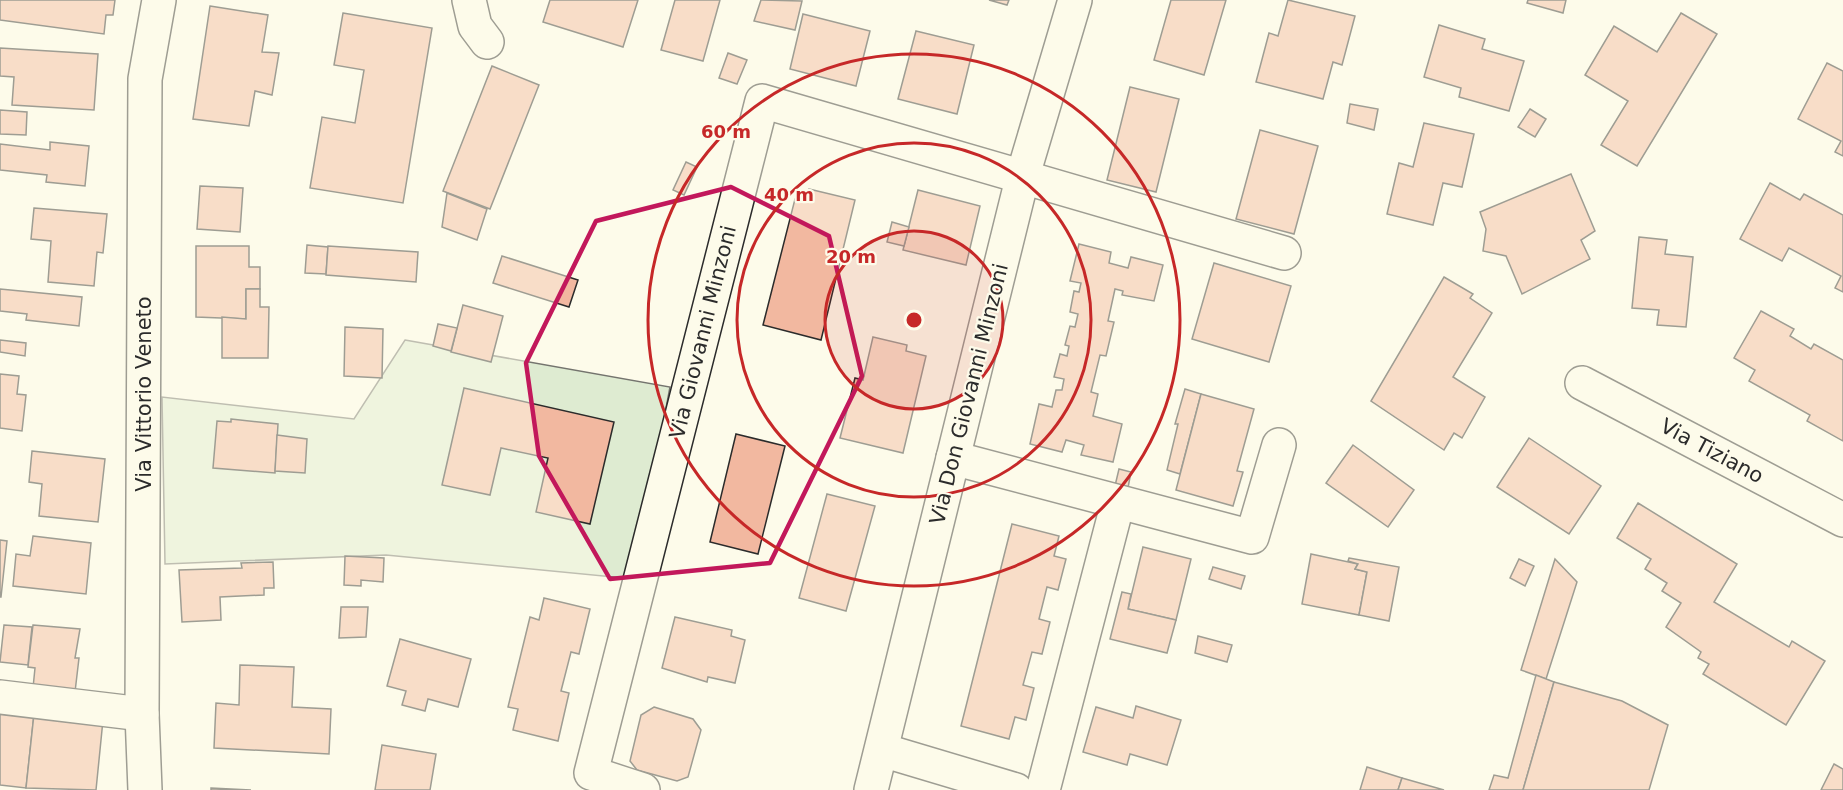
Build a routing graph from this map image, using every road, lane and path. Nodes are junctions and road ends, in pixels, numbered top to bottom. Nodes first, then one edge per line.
1 (159, 0) edge
2 (469, 0) edge
3 (1075, 0) edge
4 (487, 42) dead end
5 (1023, 175) junction
6 (1284, 253) dead end
7 (1582, 383) dead end
8 (1279, 445) dead end
9 (953, 458) junction
10 (1118, 502) junction
11 (1843, 520) edge
12 (0, 697) edge
13 (142, 714) junction
14 (882, 750) junction
15 (145, 790) edge
16 (644, 790) edge
17 (872, 790) edge
18 (1016, 790) edge
19 (1043, 790) edge

1 - 13 street, Via Vittorio Veneto
2 - 4 street
3 - 5 street, Via Don Giovanni Minzoni
5 - 6 street
5 - 9 street, Via Don Giovanni Minzoni
5 - 16 street, Via Giovanni Minzoni
7 - 11 street, Via Tiziano
8 - 10 street
9 - 10 street
9 - 14 street, Via Don Giovanni Minzoni
10 - 19 street
12 - 13 street
13 - 15 street, Via Vittorio Veneto
14 - 17 street, Via Don Giovanni Minzoni
14 - 18 street

